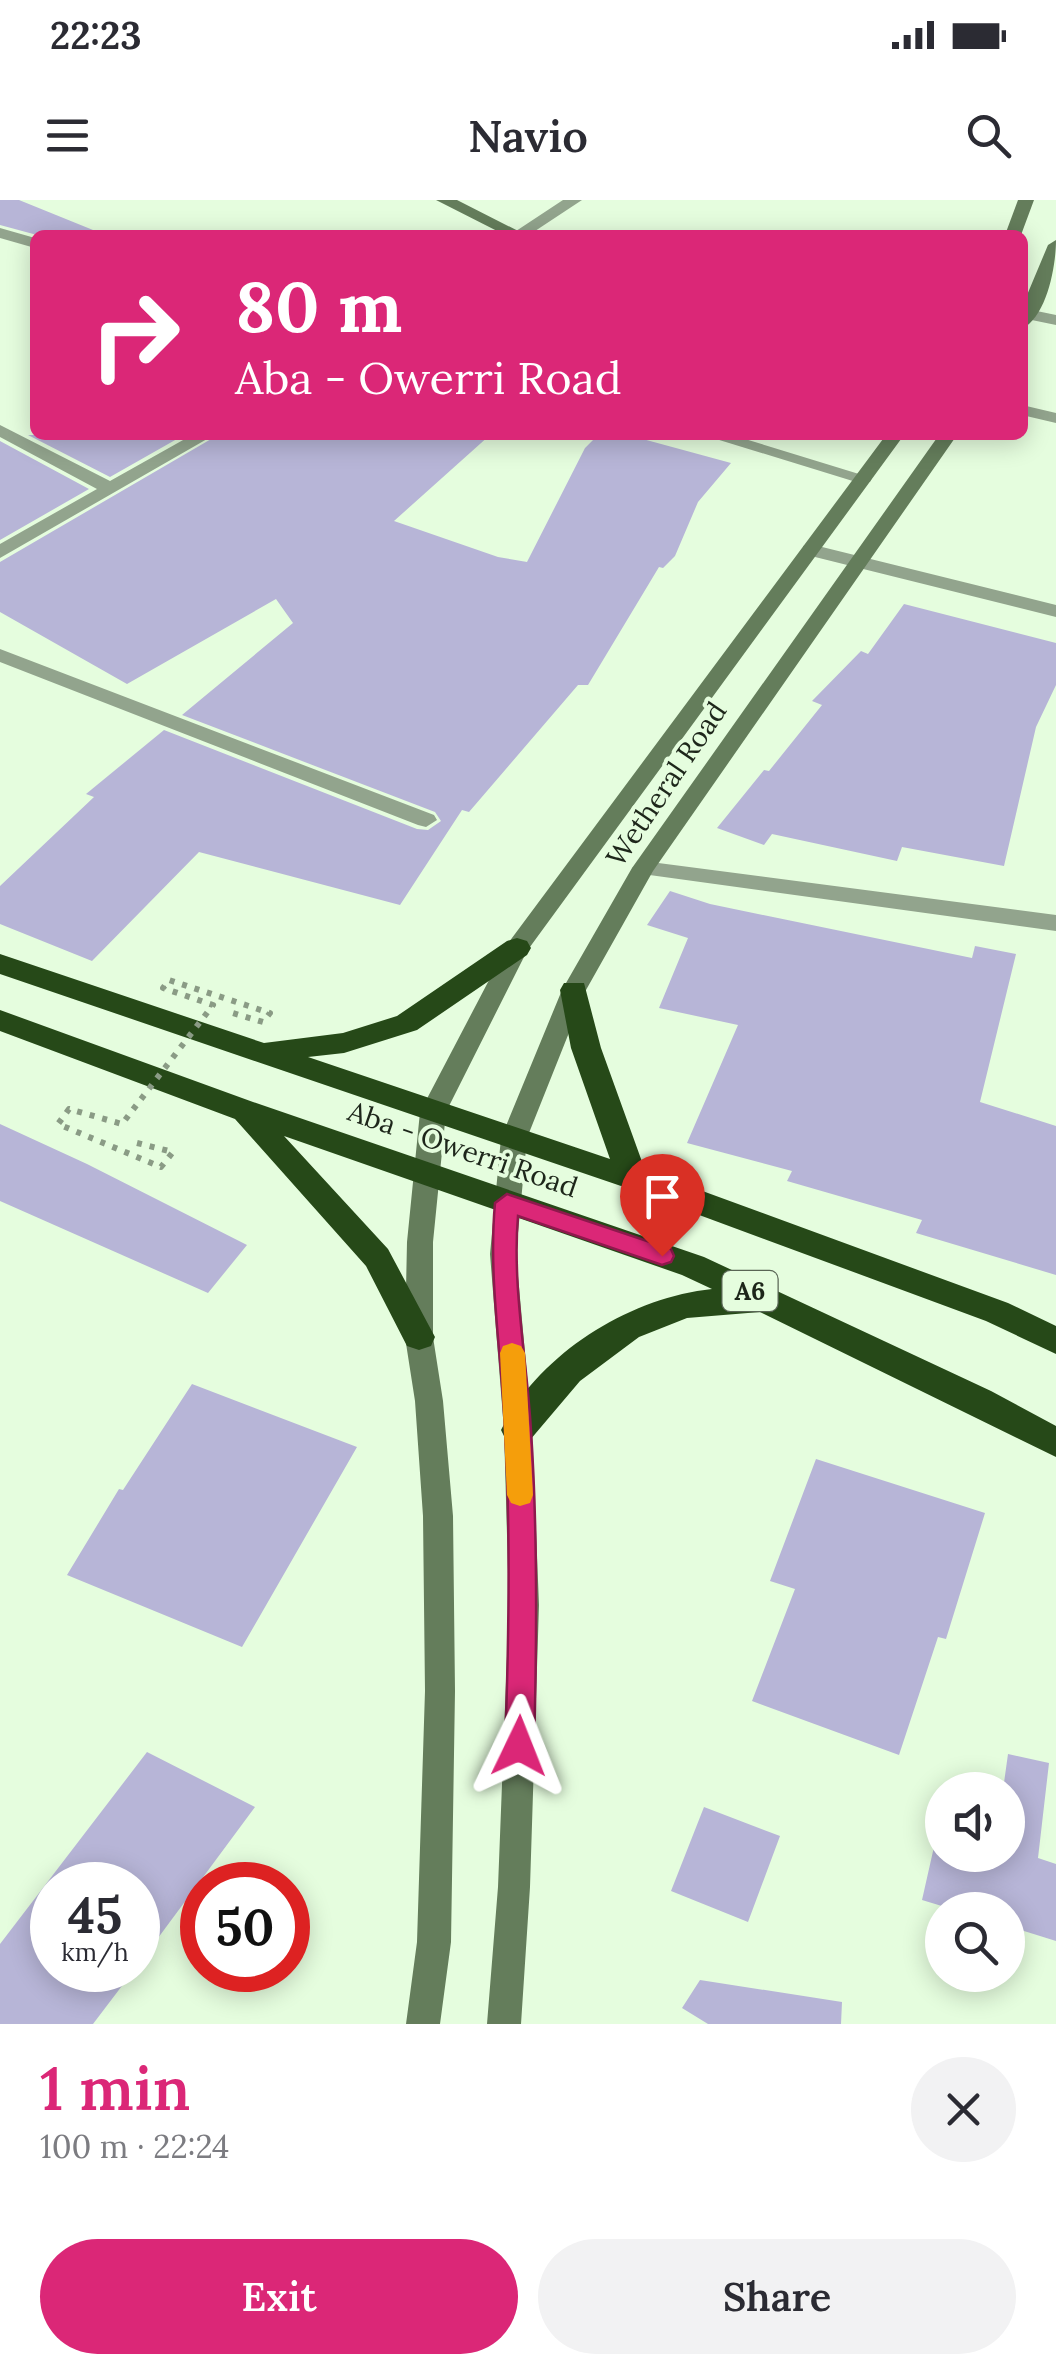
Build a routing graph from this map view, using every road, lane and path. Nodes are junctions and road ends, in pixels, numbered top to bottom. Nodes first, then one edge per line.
1 (444, 200) edge
2 (574, 200) edge
3 (1026, 200) edge
4 (507, 230) edge
5 (526, 230) edge
6 (1015, 230) edge
7 (0, 233) edge
8 (30, 242) edge
9 (1056, 245) edge
10 (1028, 312) edge
11 (1028, 319) edge
12 (1056, 320) edge
13 (1028, 411) edge
14 (1056, 418) edge
15 (0, 430) edge
16 (196, 440) edge
17 (730, 440) edge
18 (891, 440) edge
19 (944, 440) edge
20 (863, 478) junction
21 (112, 489) junction
22 (810, 550) junction
23 (0, 552) edge
24 (856, 563) junction
25 (1056, 611) edge
26 (0, 655) edge
27 (426, 820) dead end
28 (643, 868) junction
29 (1056, 924) edge
30 (517, 948) junction
31 (0, 964) edge
32 (574, 990) junction
33 (228, 1012) dead end
34 (0, 1020) edge
35 (258, 1052) junction
36 (242, 1110) junction
37 (433, 1112) junction
38 (514, 1138) junction
39 (138, 1142) dead end
40 (429, 1172) junction
41 (632, 1178) junction
42 (507, 1203) junction
43 (766, 1298) junction
44 (419, 1337) junction
45 (1056, 1341) edge
46 (518, 1430) junction
47 (1056, 1443) edge
48 (422, 2024) edge
49 (504, 2024) edge

1 - 4 main road
2 - 5 street
3 - 6 main road
7 - 8 street
9 - 10 main road
11 - 12 street
13 - 14 street
15 - 21 street
16 - 21 street
17 - 20 street
18 - 20 main road, Wetheral Road
19 - 24 main road, Wetheral Road
20 - 22 main road, Wetheral Road
21 - 23 street
22 - 24 street
22 - 30 main road, Wetheral Road
24 - 25 street
24 - 28 main road, Wetheral Road
26 - 27 street
28 - 29 street
28 - 32 main road, Wetheral Road
30 - 35 highway
30 - 37 main road, Wetheral Road
31 - 35 highway, Aba - Owerri Road / A6
32 - 38 main road, Wetheral Road
32 - 41 highway
33 - 39 path, bridge
34 - 36 highway, Aba - Owerri Road / A6
35 - 37 highway, Aba - Owerri Road / A6
36 - 40 highway, Aba - Owerri Road / A6
36 - 44 highway
37 - 38 highway, Aba - Owerri Road / A6
37 - 40 main road, Wetheral Road
38 - 41 highway, Aba - Owerri Road / A6
38 - 42 main road, Wetheral Road
40 - 42 highway, Aba - Owerri Road / A6
40 - 44 main road, Wetheral Road
41 - 45 highway, Aba - Owerri Road / A6
42 - 43 highway, Aba - Owerri Road / A6
42 - 46 main road, Wetheral Road
43 - 46 highway
43 - 47 highway, Aba - Owerri Road / A6
44 - 48 main road, Wetheral Road
46 - 49 main road, Wetheral Road

